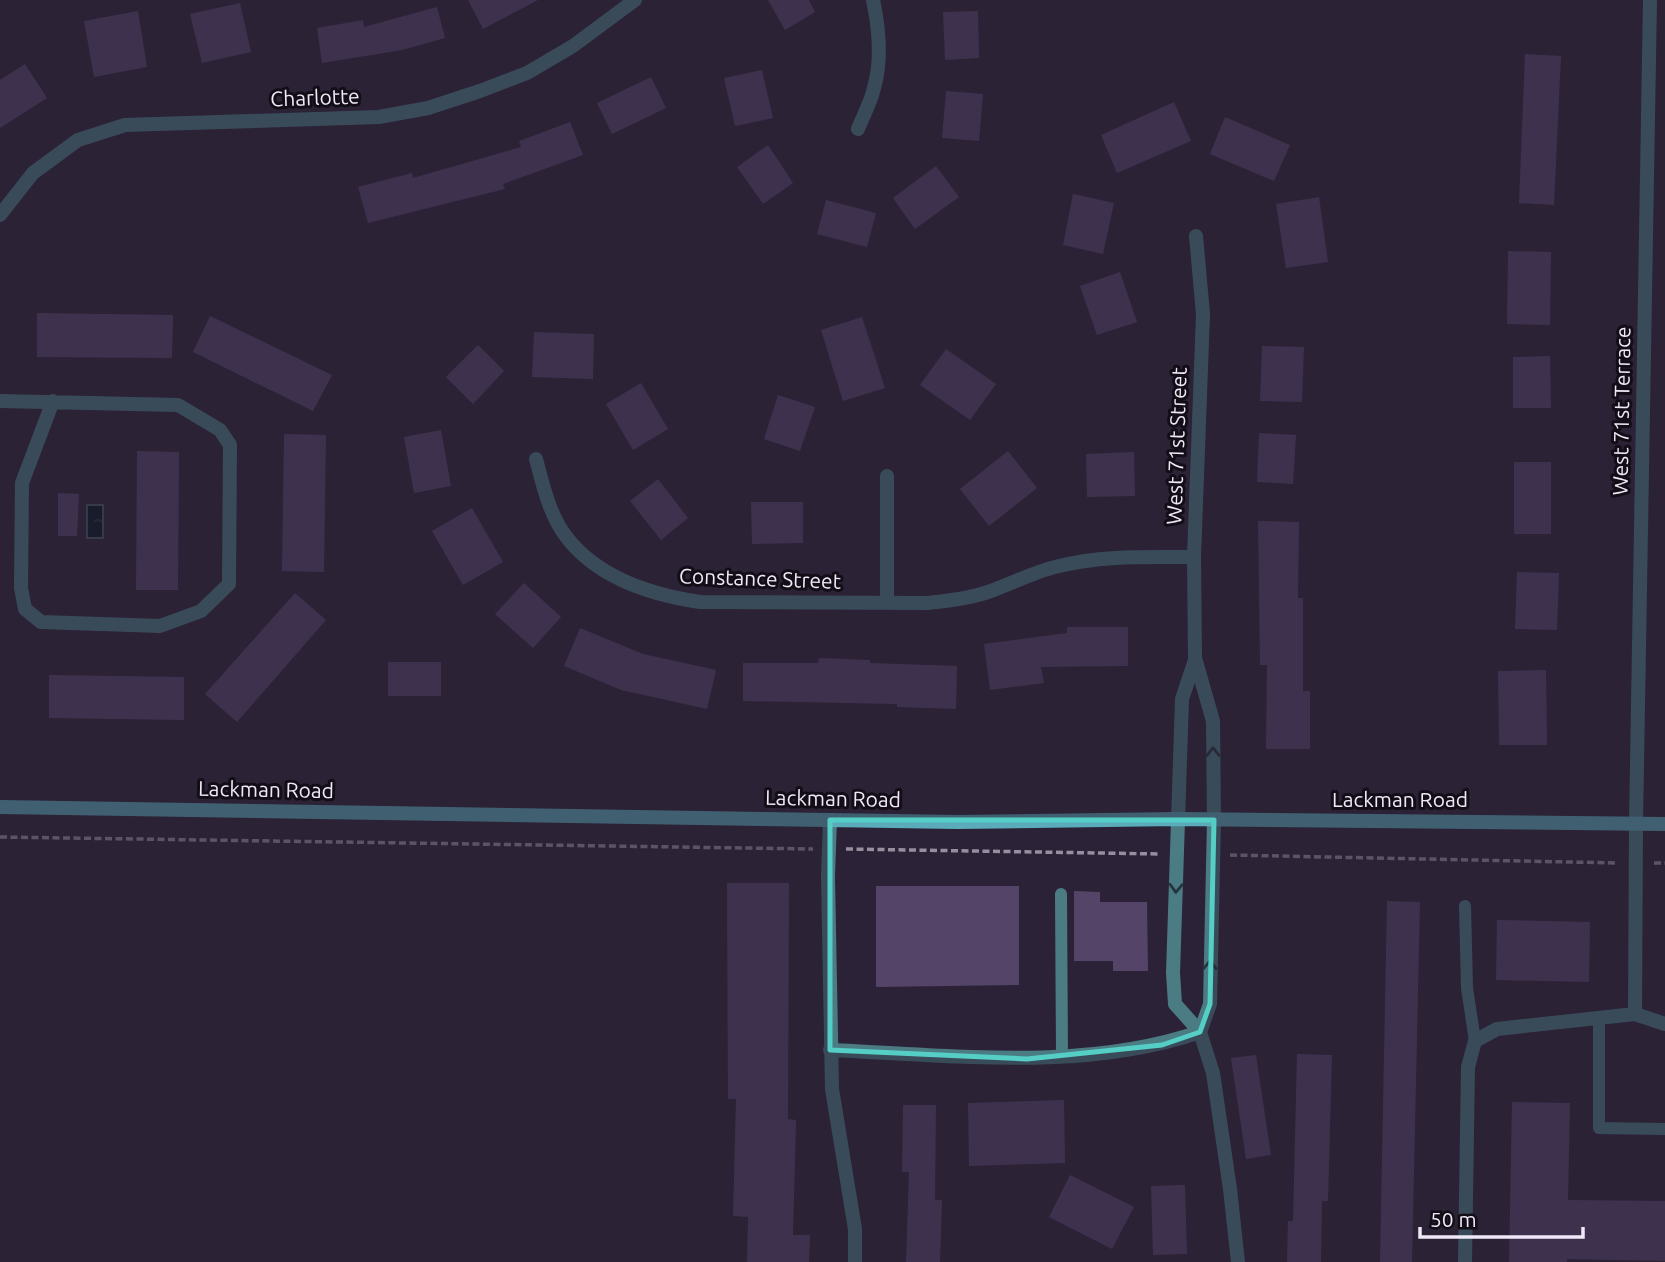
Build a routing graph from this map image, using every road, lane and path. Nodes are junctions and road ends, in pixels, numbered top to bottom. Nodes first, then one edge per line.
1 (635, 0) edge
2 (873, 0) edge
3 (1650, 0) edge
4 (858, 130) dead end
5 (0, 215) edge
6 (1196, 236) dead end
7 (0, 401) edge
8 (53, 401) junction
9 (536, 459) dead end
10 (887, 476) dead end
11 (1194, 556) junction
12 (887, 603) junction
13 (1195, 658) junction
14 (0, 807) edge
15 (830, 820) junction
16 (1178, 820) junction
17 (1214, 820) junction
18 (1636, 823) junction
19 (1665, 824) edge
20 (0, 837) edge
21 (828, 849) junction
22 (1177, 854) junction
23 (1213, 854) junction
24 (1606, 863) dead end
25 (1061, 894) dead end
26 (1465, 906) dead end
27 (1635, 1014) junction
28 (1599, 1018) junction
29 (1665, 1024) edge
30 (1200, 1032) junction
31 (1475, 1041) junction
32 (830, 1050) junction
33 (1062, 1056) junction
34 (1665, 1129) edge
35 (855, 1262) edge
36 (1238, 1262) edge
37 (1465, 1262) edge

1 - 5 street, Charlotte
2 - 4 street
3 - 18 street, West 71st Terrace
6 - 11 street, West 71st Street
7 - 8 street
8 - 8 street
9 - 12 street, Constance Street
10 - 12 street
11 - 12 street, Constance Street
11 - 13 street, West 71st Street
13 - 16 street, West 71st Street
17 -> 13 street, West 71st Street
14 - 15 main road, Lackman Road
15 - 16 main road, Lackman Road
15 - 21 street
16 - 17 main road, Lackman Road
16 - 22 street, West 71st Street
17 - 18 main road, Lackman Road
17 - 23 street, West 71st Street
18 - 19 main road, Lackman Road
18 - 27 street, West 71st Terrace
20 - 21 path
21 - 22 path
21 - 32 street
22 -> 30 street, West 71st Street
23 - 24 path
30 -> 23 street, West 71st Street
25 - 33 lane
26 - 31 lane
27 - 28 street
27 - 29 street
28 - 31 street
28 - 34 lane
30 - 33 street
30 - 36 street
31 - 37 street
32 - 33 street
32 - 35 street

